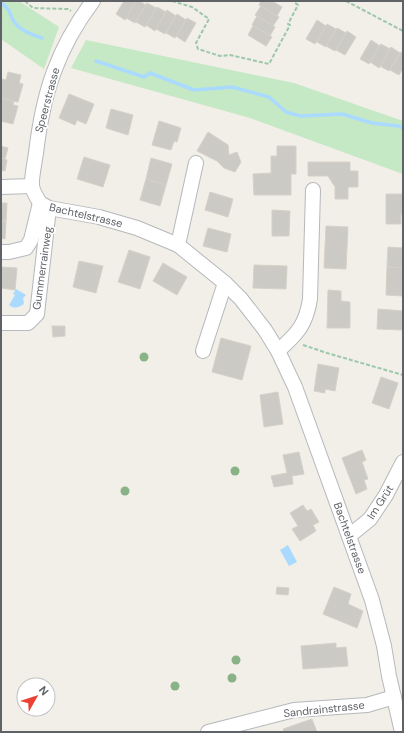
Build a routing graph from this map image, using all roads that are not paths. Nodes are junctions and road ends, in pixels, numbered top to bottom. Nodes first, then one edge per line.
1 (93, 1) edge
2 (196, 164) dead end
3 (32, 186) junction
4 (1, 187) edge
5 (313, 190) dead end
6 (44, 206) junction
7 (178, 245) junction
8 (1, 252) edge
9 (225, 283) junction
10 (1, 323) edge
11 (203, 351) dead end
12 (278, 351) junction
13 (403, 462) edge
14 (349, 536) junction
15 (397, 695) edge
16 (208, 732) edge
17 (402, 732) edge

1 - 3 street, Speerstrasse
2 - 7 street
3 - 4 street
3 - 6 street
5 - 12 street
6 - 7 street, Bachtelstrasse
6 - 8 street
6 - 10 street, Gummerrainweg
7 - 9 street, Bachtelstrasse
9 - 11 street
9 - 12 street, Bachtelstrasse
12 - 14 street, Bachtelstrasse
13 - 14 street, Im Grüt
14 - 15 street, Bachtelstrasse
15 - 16 street, Sandrainstrasse
15 - 17 street, Bachtelstrasse

